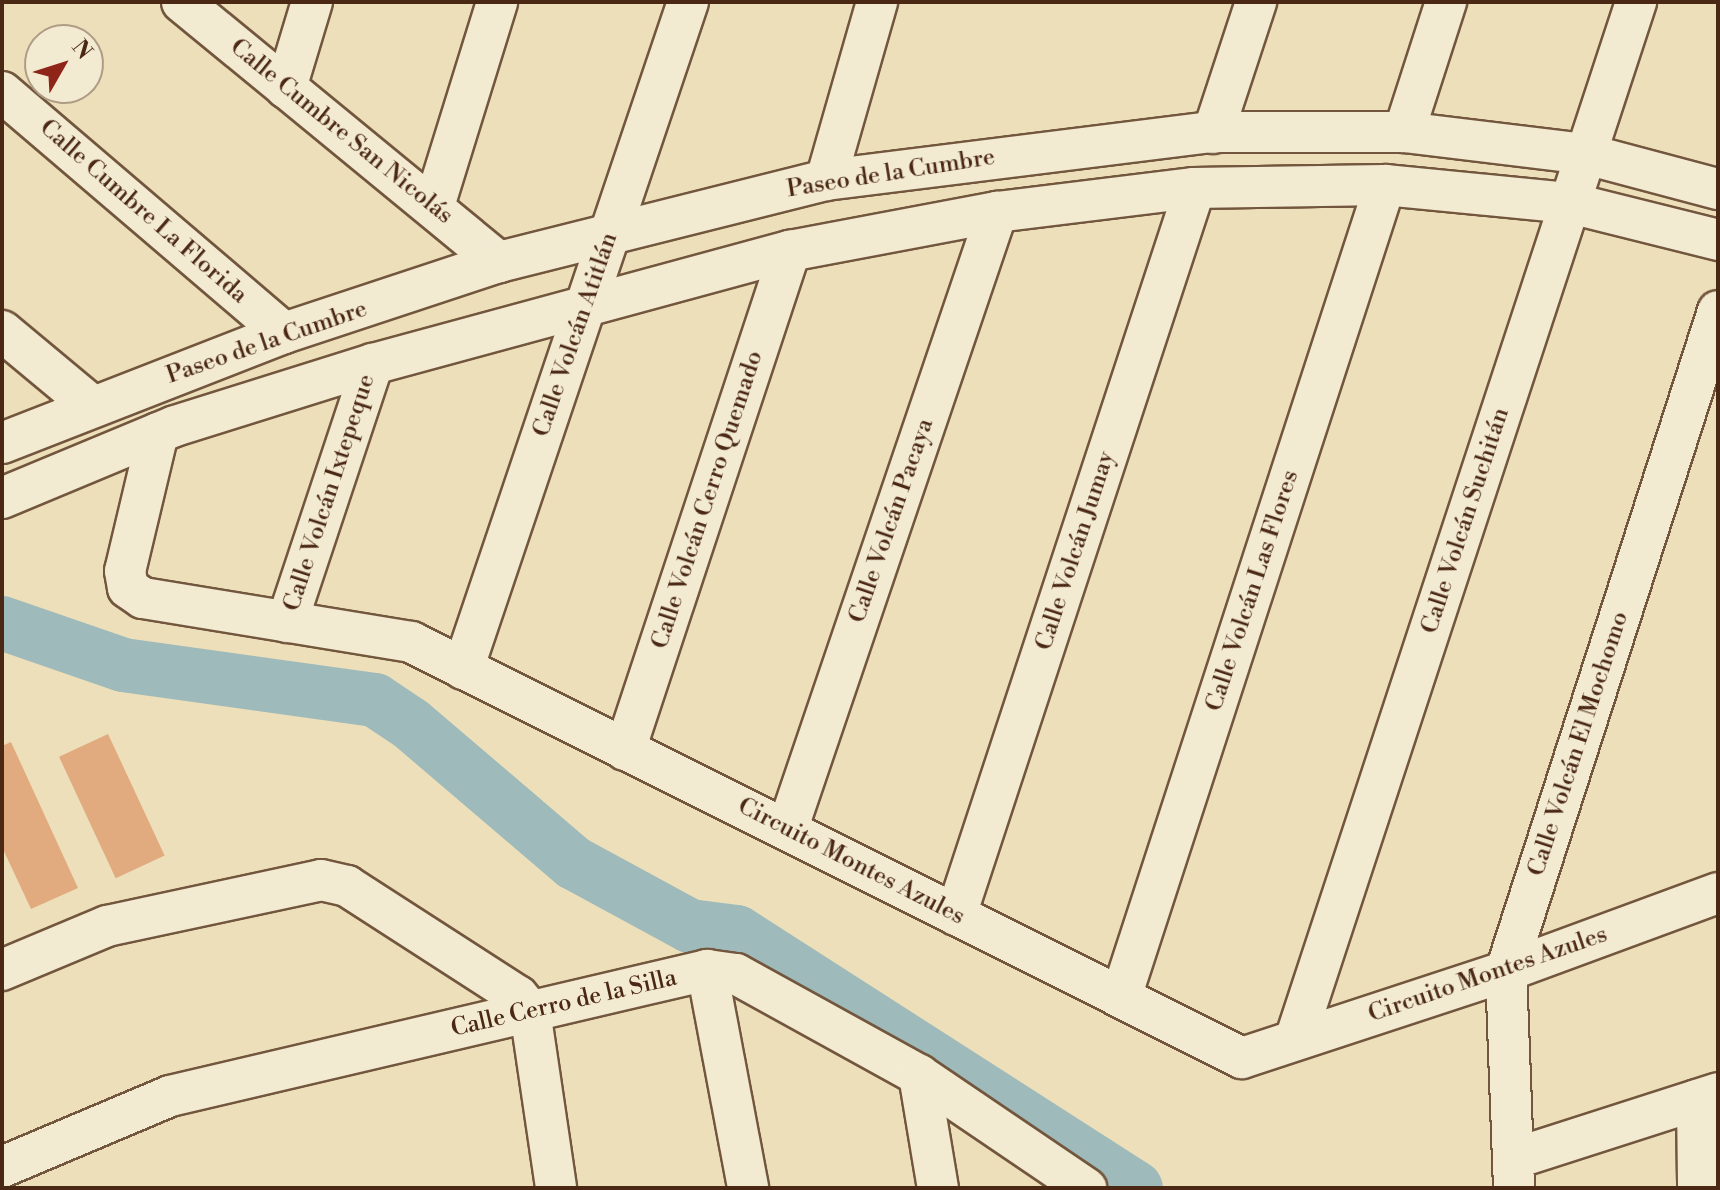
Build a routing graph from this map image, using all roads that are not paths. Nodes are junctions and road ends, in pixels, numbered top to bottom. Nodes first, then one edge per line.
1 (182, 2) edge
2 (312, 2) edge
3 (497, 2) edge
4 (688, 2) edge
5 (877, 2) edge
6 (1256, 2) edge
7 (1446, 2) edge
8 (1636, 2) edge
9 (286, 88) junction
10 (2, 92) edge
11 (1404, 132) junction
12 (1213, 133) junction
13 (1586, 154) junction
14 (826, 180) junction
15 (1385, 185) junction
16 (1195, 188) junction
17 (1718, 189) edge
18 (1570, 203) junction
19 (434, 206) junction
20 (997, 212) junction
21 (611, 233) junction
22 (1718, 240) edge
23 (790, 251) junction
24 (499, 262) junction
25 (584, 307) junction
26 (1718, 311) edge
27 (2, 331) edge
28 (284, 333) junction
29 (373, 364) junction
30 (92, 406) junction
31 (158, 433) junction
32 (2, 443) edge
33 (2, 498) edge
34 (287, 622) junction
35 (463, 669) junction
36 (625, 750) junction
37 (787, 830) junction
38 (1718, 893) edge
39 (956, 915) junction
40 (2, 970) edge
41 (707, 970) junction
42 (1506, 971) junction
43 (1121, 997) junction
44 (530, 1011) junction
45 (1295, 1040) junction
46 (919, 1075) junction
47 (1708, 1096) edge
48 (2, 1167) edge
49 (1514, 1174) edge
50 (556, 1188) edge
51 (748, 1188) edge
52 (938, 1188) edge
53 (1086, 1188) edge
54 (1698, 1188) edge

1 - 9 street, Calle Cumbre San Nicolás
2 - 9 street
3 - 19 street
4 - 21 street, Calle Volcán Atitlán
5 - 14 street
6 - 12 street
7 - 11 street
8 - 13 street, Calle Volcán Suchitán
9 - 19 street, Calle Cumbre San Nicolás
10 - 28 street, Calle Cumbre La Florida
11 - 12 street, Paseo de la Cumbre
11 - 13 street, Paseo de la Cumbre
12 - 14 street, Paseo de la Cumbre
13 - 17 street, Paseo de la Cumbre
13 - 18 street, Calle Volcán Suchitán
14 - 21 street, Paseo de la Cumbre
15 - 16 street, Paseo de la Cumbre
15 - 18 street, Paseo de la Cumbre
15 - 43 street, Calle Volcán Las Flores
16 - 20 street, Paseo de la Cumbre
16 - 39 street, Calle Volcán Jumay
18 - 22 street, Paseo de la Cumbre
18 - 45 street, Calle Volcán Suchitán
19 - 24 street, Calle Cumbre San Nicolás
20 - 23 street, Paseo de la Cumbre
20 - 37 street, Calle Volcán Pacaya
21 - 24 street, Paseo de la Cumbre
21 - 25 street, Calle Volcán Atitlán
23 - 25 street, Paseo de la Cumbre
23 - 36 street, Calle Volcán Cerro Quemado
24 - 28 street, Paseo de la Cumbre
25 - 29 street, Paseo de la Cumbre
25 - 35 street, Calle Volcán Atitlán
26 - 42 street, Calle Volcán El Mochomo
27 - 30 street
28 - 30 street, Paseo de la Cumbre
29 - 31 street, Paseo de la Cumbre
29 - 34 street, Calle Volcán Ixtepeque
30 - 32 street, Paseo de la Cumbre
31 - 33 street, Paseo de la Cumbre
31 - 34 street, Circuito Montes Azules
34 - 35 street, Circuito Montes Azules
35 - 36 street, Circuito Montes Azules
36 - 37 street, Circuito Montes Azules
37 - 39 street, Circuito Montes Azules
38 - 42 street, Circuito Montes Azules
39 - 43 street, Circuito Montes Azules
40 - 44 street
41 - 44 street, Calle Cerro de la Silla
41 - 46 street, Calle Cerro de la Silla
41 - 51 street
42 - 45 street, Circuito Montes Azules
42 - 49 street, Calle Volcán El Mochomo
43 - 45 street, Circuito Montes Azules
44 - 48 street, Calle Cerro de la Silla
44 - 50 street
46 - 52 street
46 - 53 street, Calle Cerro de la Silla
47 - 49 street
47 - 54 street

